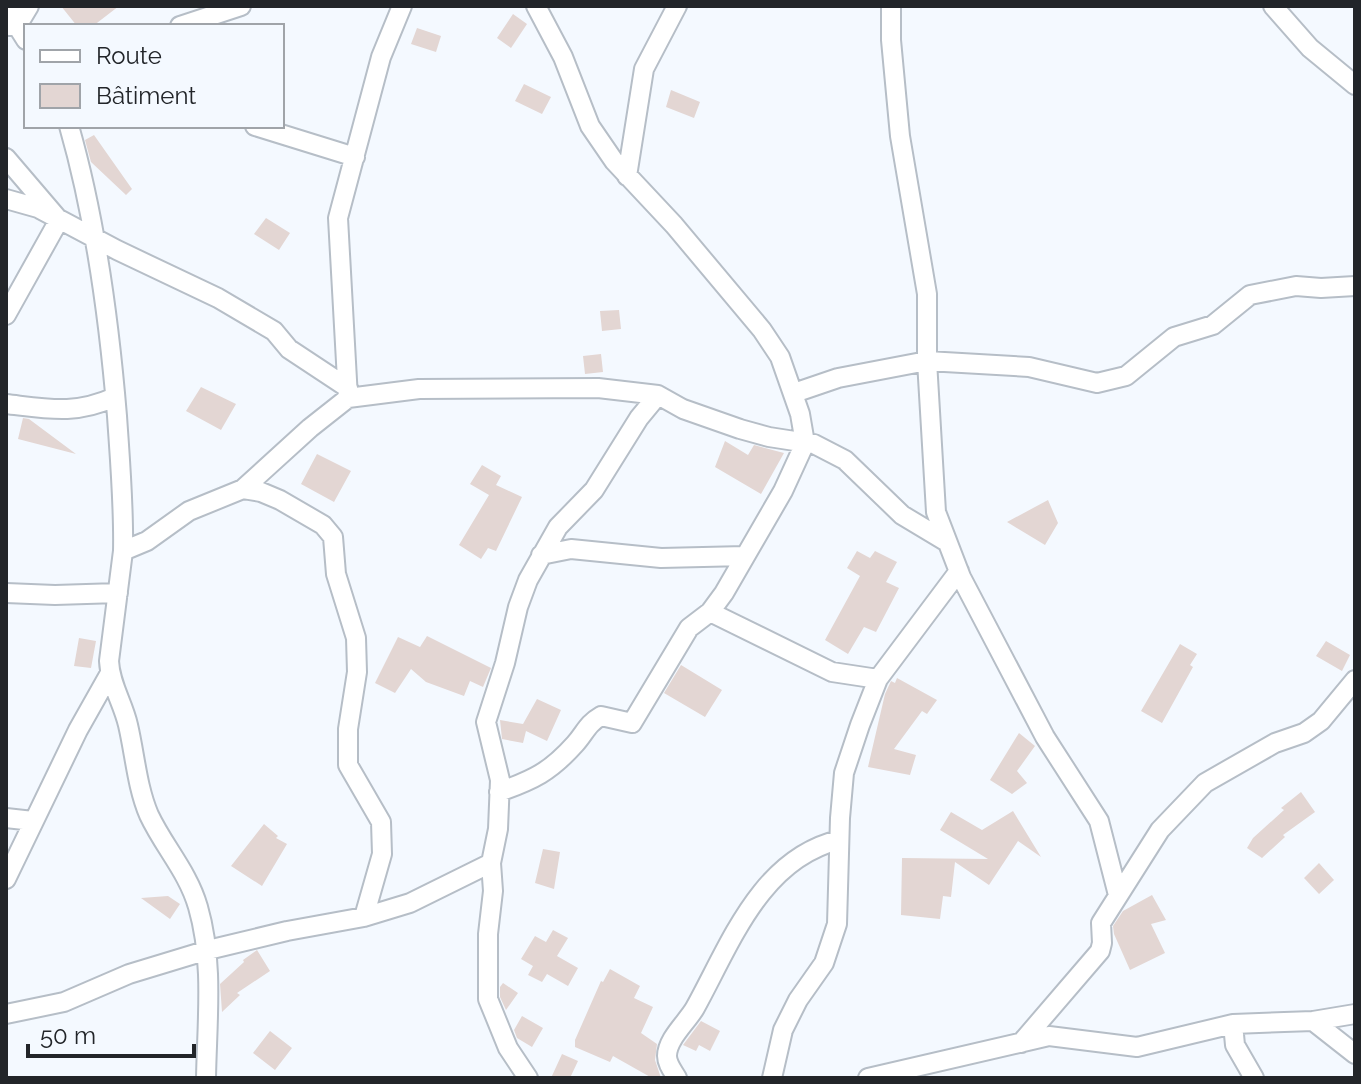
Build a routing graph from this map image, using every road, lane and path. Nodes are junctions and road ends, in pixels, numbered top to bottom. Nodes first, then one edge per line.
1 (29, 6) edge
2 (241, 6) edge
3 (402, 6) edge
4 (536, 6) edge
5 (677, 6) edge
6 (891, 6) edge
7 (1273, 6) edge
8 (6, 8) edge
9 (186, 24) edge
10 (16, 31) edge
11 (1355, 85) edge
12 (69, 128) edge
13 (261, 128) edge
14 (355, 157) junction
15 (6, 158) edge
16 (627, 176) junction
17 (6, 199) edge
18 (59, 220) junction
19 (94, 237) junction
20 (1355, 286) edge
21 (6, 315) edge
22 (927, 361) junction
23 (348, 393) junction
24 (794, 393) junction
25 (658, 395) junction
26 (115, 397) junction
27 (6, 404) edge
28 (805, 443) junction
29 (243, 489) junction
30 (947, 542) junction
31 (123, 551) junction
32 (541, 555) junction
33 (745, 556) junction
34 (959, 571) junction
35 (6, 593) edge
36 (118, 593) junction
37 (710, 612) junction
38 (109, 675) junction
39 (878, 679) junction
40 (1355, 680) edge
41 (499, 792) junction
42 (6, 818) edge
43 (33, 821) junction
44 (839, 840) junction
45 (491, 863) junction
46 (6, 879) edge
47 (1118, 895) junction
48 (364, 917) junction
49 (208, 950) junction
50 (6, 1014) edge
51 (1355, 1014) edge
52 (1313, 1021) junction
53 (1233, 1024) junction
54 (1021, 1043) junction
55 (1355, 1054) edge
56 (206, 1078) edge
57 (528, 1078) edge
58 (677, 1078) edge
59 (772, 1078) edge
60 (868, 1078) edge
61 (1254, 1078) edge

1 - 10 street
2 - 9 street
3 - 14 street
4 - 16 street
5 - 16 street
6 - 22 street
7 - 11 street
8 - 10 street
12 - 19 street
13 - 14 street
14 - 23 street
15 - 18 street
16 - 24 street
17 - 18 street
18 - 19 street
18 - 21 street
19 - 23 street
19 - 26 street
20 - 22 street
22 - 24 street
22 - 30 street
23 - 25 street
23 - 29 street
24 - 28 street
25 - 28 street
25 - 32 street
26 - 27 street
26 - 31 street
28 - 30 street
28 - 33 street
29 - 31 street
29 - 48 street
30 - 34 street
31 - 36 street
32 - 33 street
32 - 41 street
33 - 37 street
34 - 39 street
34 - 47 street
35 - 36 street
36 - 38 street
37 - 39 street
37 - 41 street
38 - 43 street
38 - 49 street
39 - 44 street
40 - 47 street
41 - 45 street
42 - 43 street
43 - 46 street
44 - 58 street
44 - 59 street
45 - 48 street
45 - 57 street
47 - 54 street
48 - 49 street
49 - 50 street
49 - 56 street
51 - 52 street
52 - 53 street
52 - 55 street
53 - 54 street
53 - 61 street
54 - 60 street

